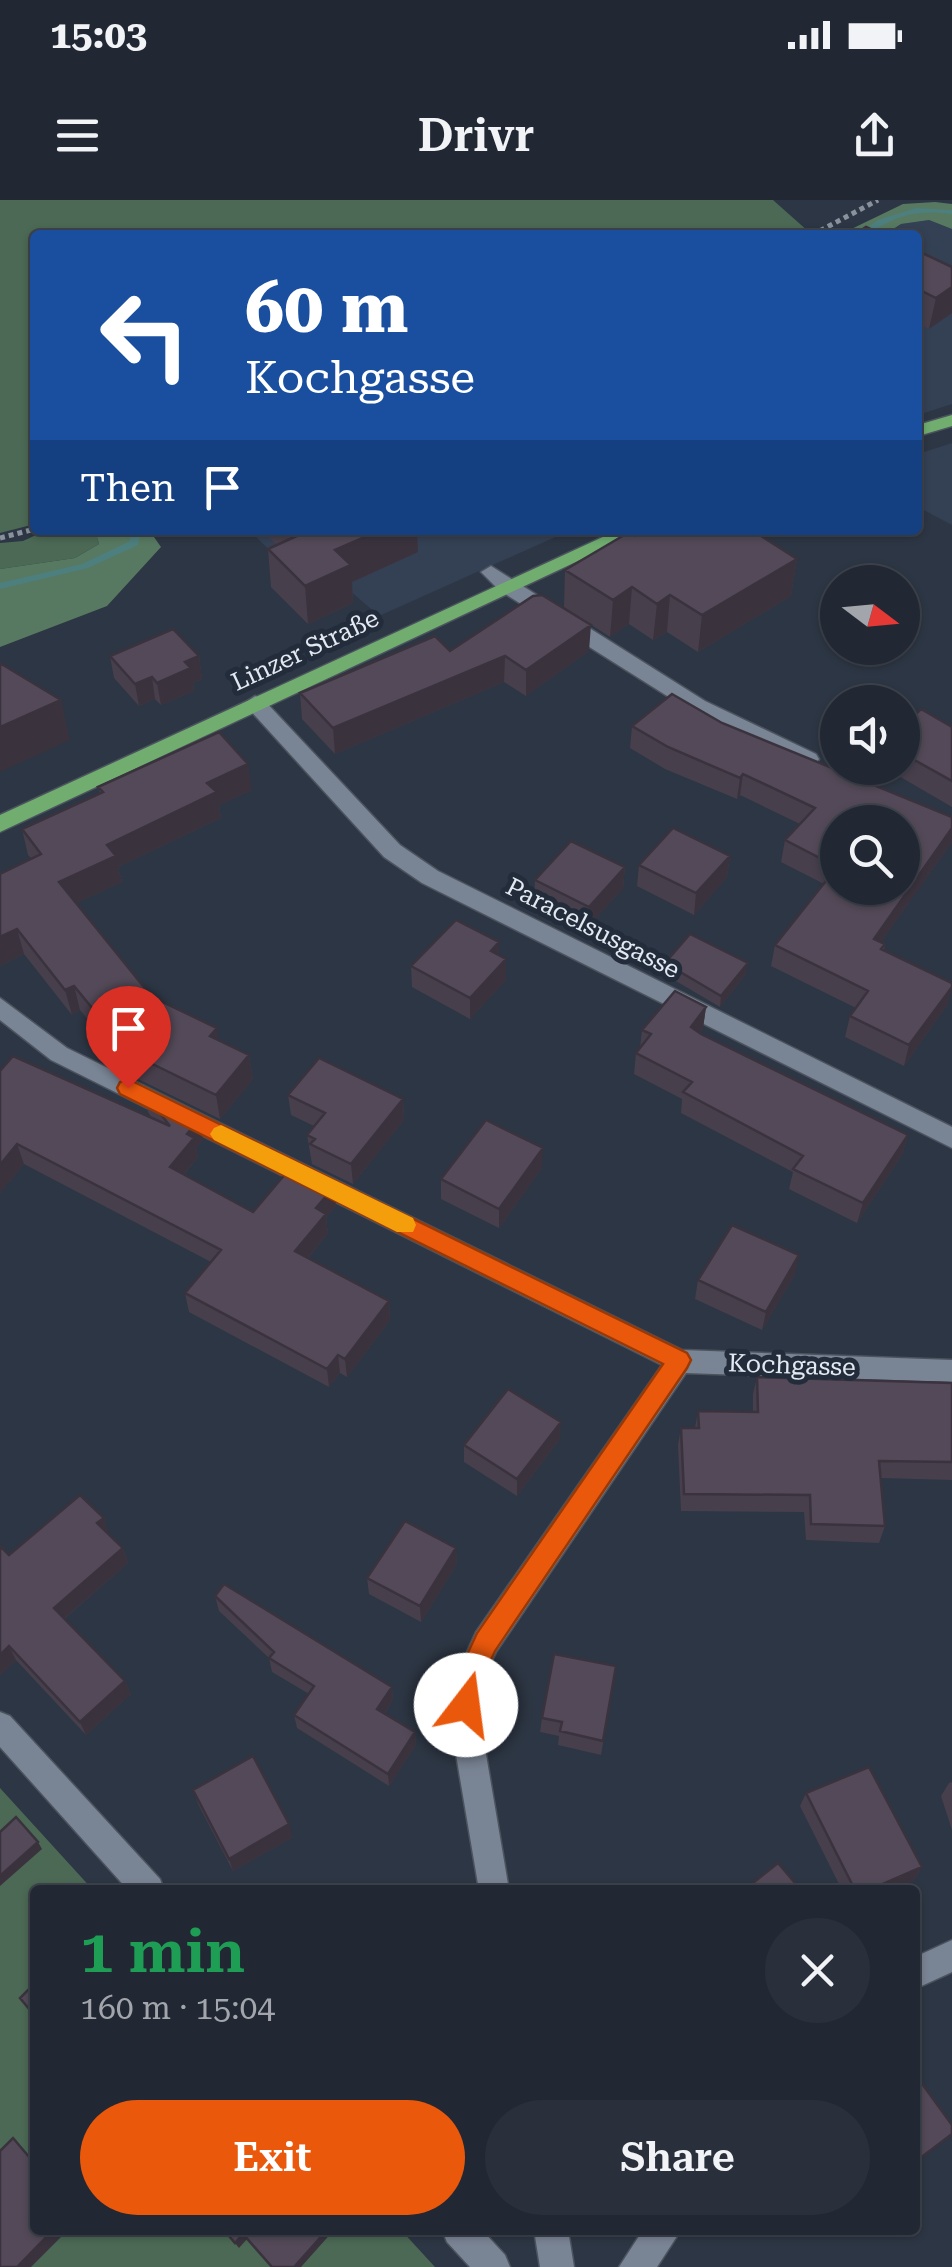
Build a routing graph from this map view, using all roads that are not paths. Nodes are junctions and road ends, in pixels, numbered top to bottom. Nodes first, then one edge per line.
1 (952, 420) edge
2 (922, 430) edge
3 (621, 535) edge
4 (498, 579) junction
5 (256, 703) junction
6 (820, 764) edge
7 (0, 824) edge
8 (0, 1007) edge
9 (952, 1138) edge
10 (679, 1360) junction
11 (952, 1371) edge
12 (0, 1726) edge
13 (144, 1885) edge
14 (493, 1885) edge
15 (952, 1956) edge
16 (920, 1971) edge
17 (464, 2235) edge
18 (552, 2235) edge
19 (660, 2235) edge
20 (493, 2267) edge
21 (557, 2267) edge
22 (636, 2267) edge

1 - 2 main road
3 - 4 main road, Linzer Straße
4 - 5 main road, Linzer Straße
4 - 6 street
5 - 7 main road, Linzer Straße
5 - 9 street, Paracelsusgasse
8 - 10 street, Kochgasse
10 - 11 street, Kochgasse
10 - 14 street
12 - 13 street
15 - 16 street
17 - 20 street
18 - 21 street
19 - 22 street

